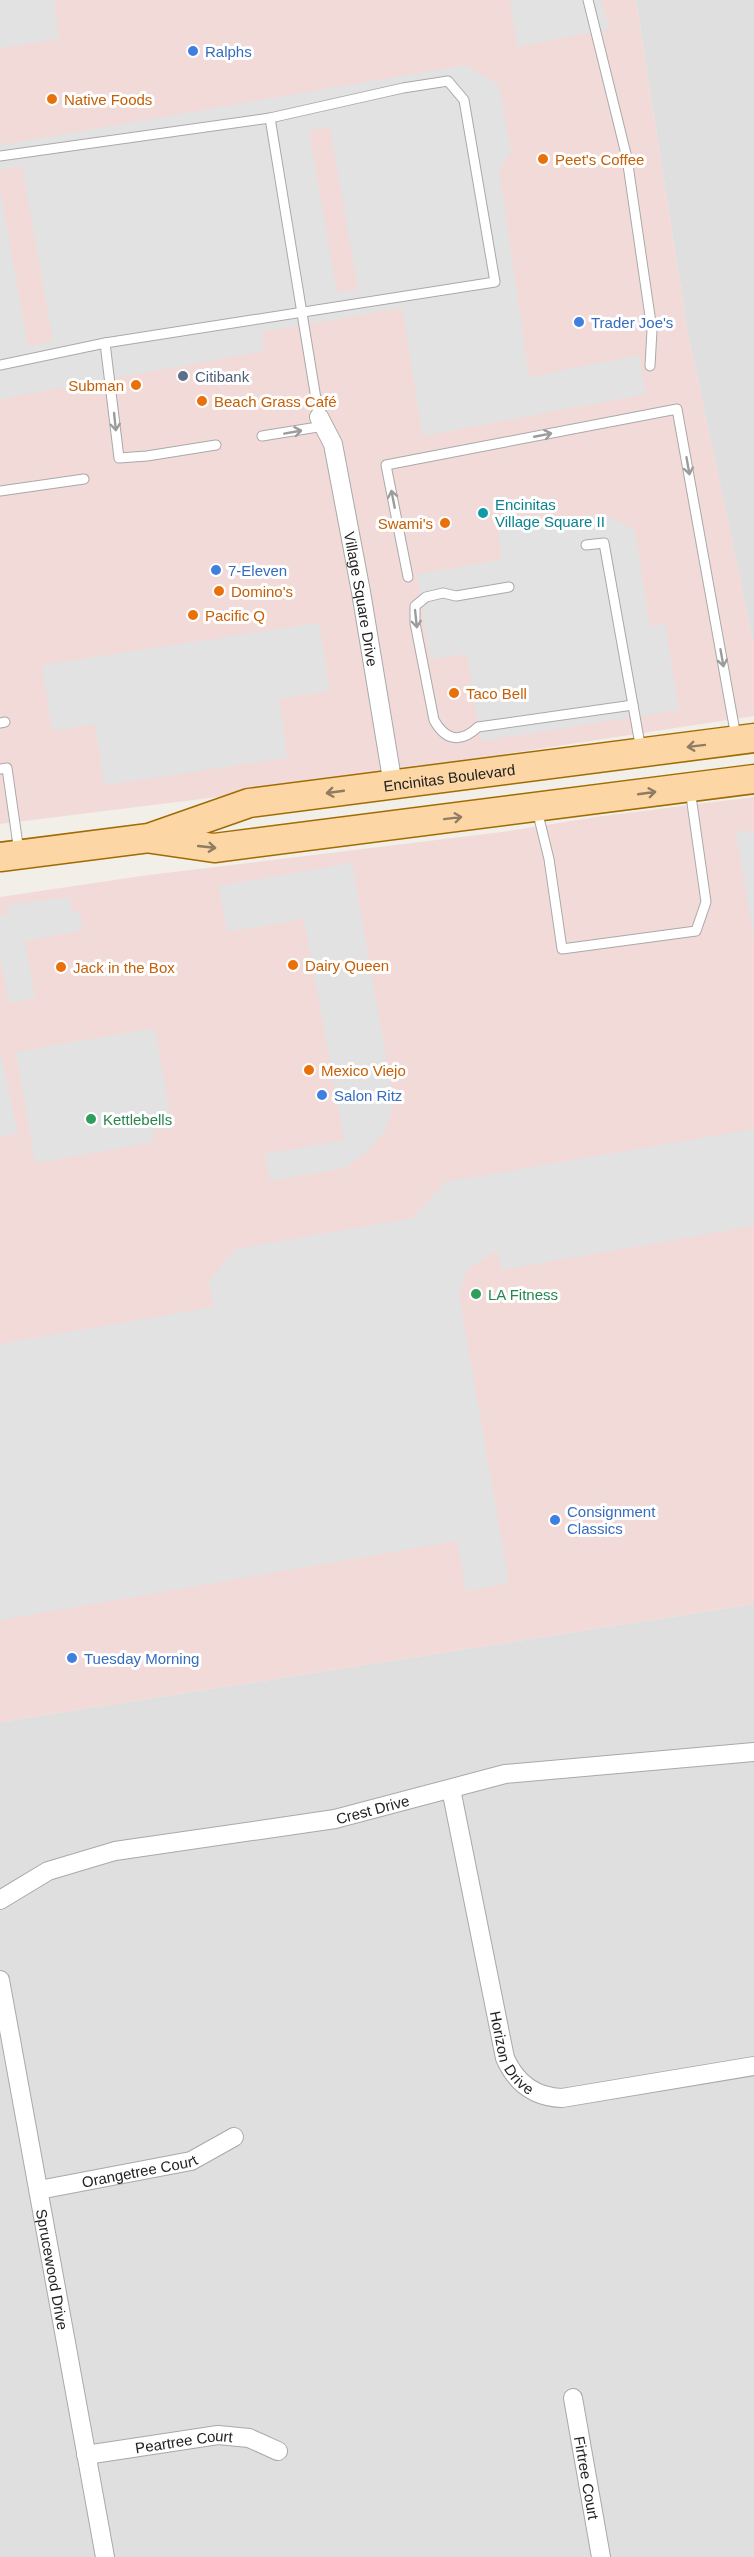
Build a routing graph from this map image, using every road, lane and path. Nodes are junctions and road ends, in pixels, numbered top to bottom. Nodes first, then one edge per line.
1 (588, 0) edge
2 (270, 118) junction
3 (0, 156) edge
4 (302, 313) junction
5 (105, 343) junction
6 (0, 364) edge
7 (650, 366) dead end
8 (321, 422) junction
9 (262, 436) dead end
10 (216, 445) dead end
11 (84, 479) dead end
12 (0, 491) edge
13 (586, 545) dead end
14 (408, 577) dead end
15 (509, 587) dead end
16 (633, 705) junction
17 (745, 739) edge
18 (642, 752) junction
19 (0, 769) edge
20 (754, 779) edge
21 (393, 784) junction
22 (690, 788) junction
23 (536, 808) junction
24 (149, 838) junction
25 (10, 856) edge
26 (754, 1752) edge
27 (451, 1789) junction
28 (0, 1900) edge
29 (0, 1980) edge
30 (754, 2066) edge
31 (234, 2137) dead end
32 (39, 2190) junction
33 (573, 2398) dead end
34 (278, 2451) dead end
35 (86, 2455) junction
36 (105, 2557) edge
37 (601, 2557) edge

1 - 7 lane
2 - 3 lane
2 - 4 lane
2 - 4 lane
4 - 5 lane
4 - 8 lane
5 - 6 lane
5 -> 10 lane
9 -> 8 lane
8 - 21 street, Village Square Drive
11 - 12 lane
13 - 16 lane
14 -> 17 lane
15 -> 16 lane
16 - 18 lane
17 -> 18 main road, Encinitas Boulevard
18 - 21 main road, Encinitas Boulevard
19 - 25 lane
20 - 22 main road, Encinitas Boulevard
21 -> 24 main road, Encinitas Boulevard
23 -> 22 main road, Encinitas Boulevard
22 - 23 lane
24 -> 23 main road, Encinitas Boulevard
24 - 25 main road, Encinitas Boulevard
26 - 27 street, Crest Drive
27 - 28 street, Crest Drive
27 - 30 street, Horizon Drive
29 - 32 street, Sprucewood Drive
31 - 32 street, Orangetree Court
32 - 35 street, Sprucewood Drive
33 - 37 street, Firtree Court
34 - 35 street, Peartree Court
35 - 36 street, Sprucewood Drive

